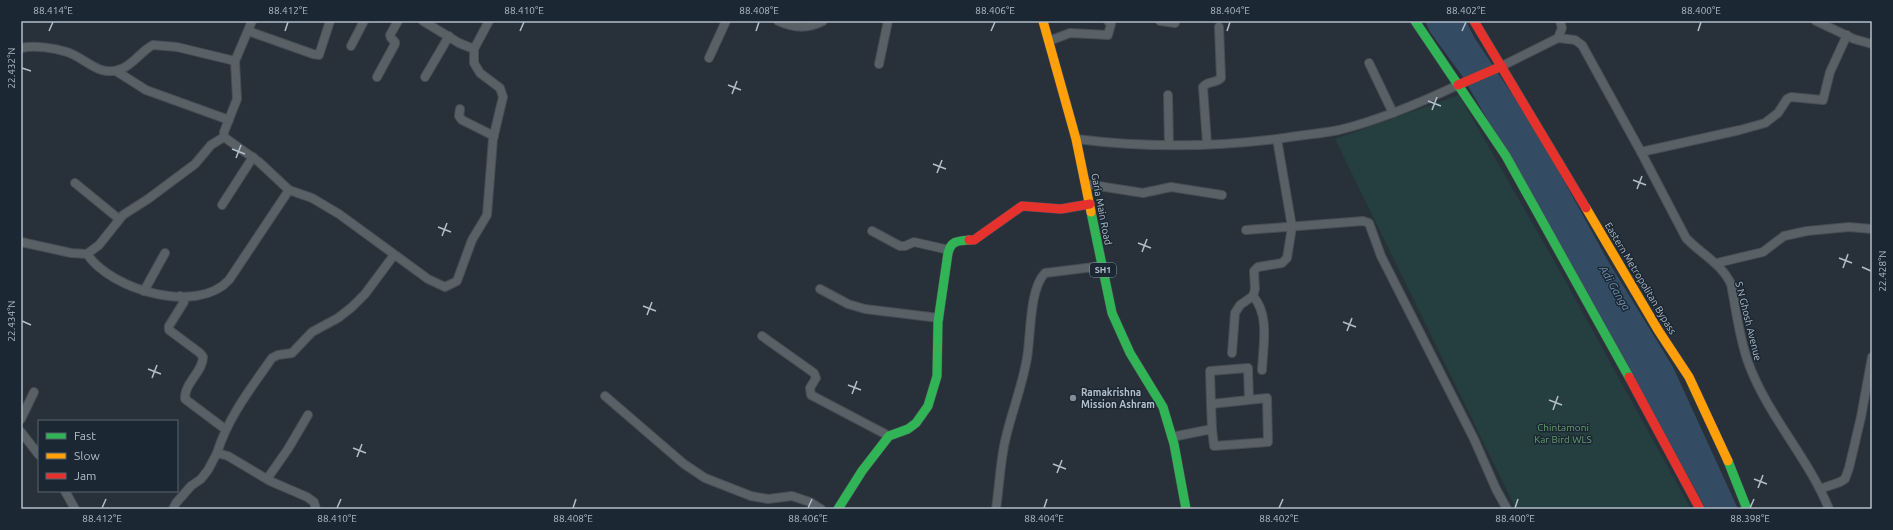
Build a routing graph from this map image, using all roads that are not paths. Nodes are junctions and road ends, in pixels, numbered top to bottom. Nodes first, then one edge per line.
1 (252, 21) edge
2 (330, 21) edge
3 (364, 21) edge
4 (398, 21) edge
5 (423, 21) edge
6 (489, 21) edge
7 (726, 21) edge
8 (778, 21) edge
9 (823, 21) edge
10 (888, 21) edge
11 (1042, 21) edge
12 (1108, 21) edge
13 (1160, 21) edge
14 (1415, 21) edge
15 (1474, 21) edge
16 (1560, 21) edge
17 (1816, 21) edge
18 (1175, 23) dead end
19 (1219, 27) dead end
20 (248, 31) junction
21 (449, 36) junction
22 (1847, 36) junction
23 (1558, 38) junction
24 (1049, 41) junction
25 (1872, 44) edge
26 (351, 46) dead end
27 (21, 48) edge
28 (474, 49) junction
29 (709, 58) dead end
30 (235, 61) junction
31 (1369, 63) dead end
32 (879, 64) dead end
33 (1502, 66) junction
34 (116, 71) junction
35 (377, 77) dead end
36 (425, 77) dead end
37 (1458, 85) junction
38 (1168, 95) dead end
39 (460, 109) dead end
40 (1392, 113) junction
41 (229, 120) junction
42 (494, 136) junction
43 (224, 137) junction
44 (1076, 139) junction
45 (1277, 139) junction
46 (1169, 144) junction
47 (1207, 144) junction
48 (1641, 152) junction
49 (252, 157) junction
50 (75, 184) dead end
51 (1086, 184) junction
52 (289, 190) junction
53 (1222, 195) dead end
54 (1090, 204) junction
55 (222, 205) dead end
56 (119, 219) junction
57 (1292, 227) junction
58 (1872, 229) edge
59 (1246, 230) dead end
60 (872, 231) dead end
61 (21, 242) edge
62 (949, 250) junction
63 (165, 253) dead end
64 (87, 254) junction
65 (394, 255) junction
66 (1717, 263) junction
67 (1102, 266) junction
68 (820, 289) dead end
69 (144, 291) junction
70 (180, 296) junction
71 (1253, 296) junction
72 (939, 318) junction
73 (762, 336) dead end
74 (1232, 353) dead end
75 (1872, 357) edge
76 (1262, 370) dead end
77 (34, 392) dead end
78 (605, 396) dead end
79 (1249, 399) junction
80 (1211, 404) junction
81 (308, 415) dead end
82 (21, 419) edge
83 (225, 429) junction
84 (1212, 429) junction
85 (21, 433) edge
86 (889, 436) junction
87 (1172, 437) junction
88 (217, 453) junction
89 (38, 454) edge
90 (267, 479) junction
91 (1820, 489) junction
92 (66, 492) edge
93 (75, 509) edge
94 (173, 509) edge
95 (316, 509) edge
96 (821, 509) edge
97 (838, 509) edge
98 (996, 509) edge
99 (1186, 509) edge
100 (1508, 509) edge
101 (1700, 509) edge
102 (1747, 509) edge
103 (1829, 509) edge

1 - 20 street
2 - 20 street
3 - 26 street
4 - 35 street
5 - 21 street
6 - 28 street
7 - 29 street
8 - 9 street
10 - 32 street
11 - 24 main road, Garia Main Road / SH1
12 - 24 street
13 - 18 street
14 - 37 main road
15 - 33 main road, Eastern Metropolitan Bypass
16 - 23 street
17 - 22 street
19 - 47 street
20 - 30 street
21 - 28 street
21 - 36 street
22 - 25 street
22 - 48 street
23 - 33 street
23 - 48 street, S N Ghosh Avenue
24 - 44 main road, Garia Main Road / SH1
27 - 34 street
28 - 42 street
30 - 34 street
30 - 41 street
31 - 40 street
33 - 37 main road
33 - 102 main road, Eastern Metropolitan Bypass
34 - 41 street
37 - 40 street
37 - 101 main road
38 - 46 street
39 - 42 street
40 - 45 street
41 - 43 street
42 - 65 street
43 - 49 street
43 - 56 street
44 - 46 street
44 - 51 main road, Garia Main Road / SH1
45 - 47 street
45 - 57 street
46 - 47 street
48 - 66 street, S N Ghosh Avenue
49 - 52 street
49 - 55 street
50 - 56 street
51 - 53 street
51 - 54 main road, Garia Main Road / SH1
52 - 65 street
52 - 70 street
54 - 62 main road
54 - 67 main road, Garia Main Road / SH1
56 - 64 street
57 - 59 street
57 - 71 street
57 - 100 street
58 - 66 street
60 - 62 street
61 - 64 street
62 - 72 main road
63 - 69 street
64 - 69 street
65 - 83 street
66 - 91 street, S N Ghosh Avenue
67 - 87 main road, Garia Main Road / SH1
67 - 98 street
68 - 72 street
69 - 70 street
70 - 83 street
71 - 74 street
71 - 76 street
72 - 86 main road
73 - 86 street
75 - 91 street
77 - 82 street
78 - 96 street
79 - 80 street
79 - 80 street
79 - 84 street
80 - 84 street
81 - 90 street
83 - 88 street
84 - 87 street
85 - 89 street
86 - 97 main road
87 - 99 main road, Garia Main Road / SH1
88 - 90 street
88 - 94 street
90 - 95 street
91 - 103 street, S N Ghosh Avenue
92 - 93 street

